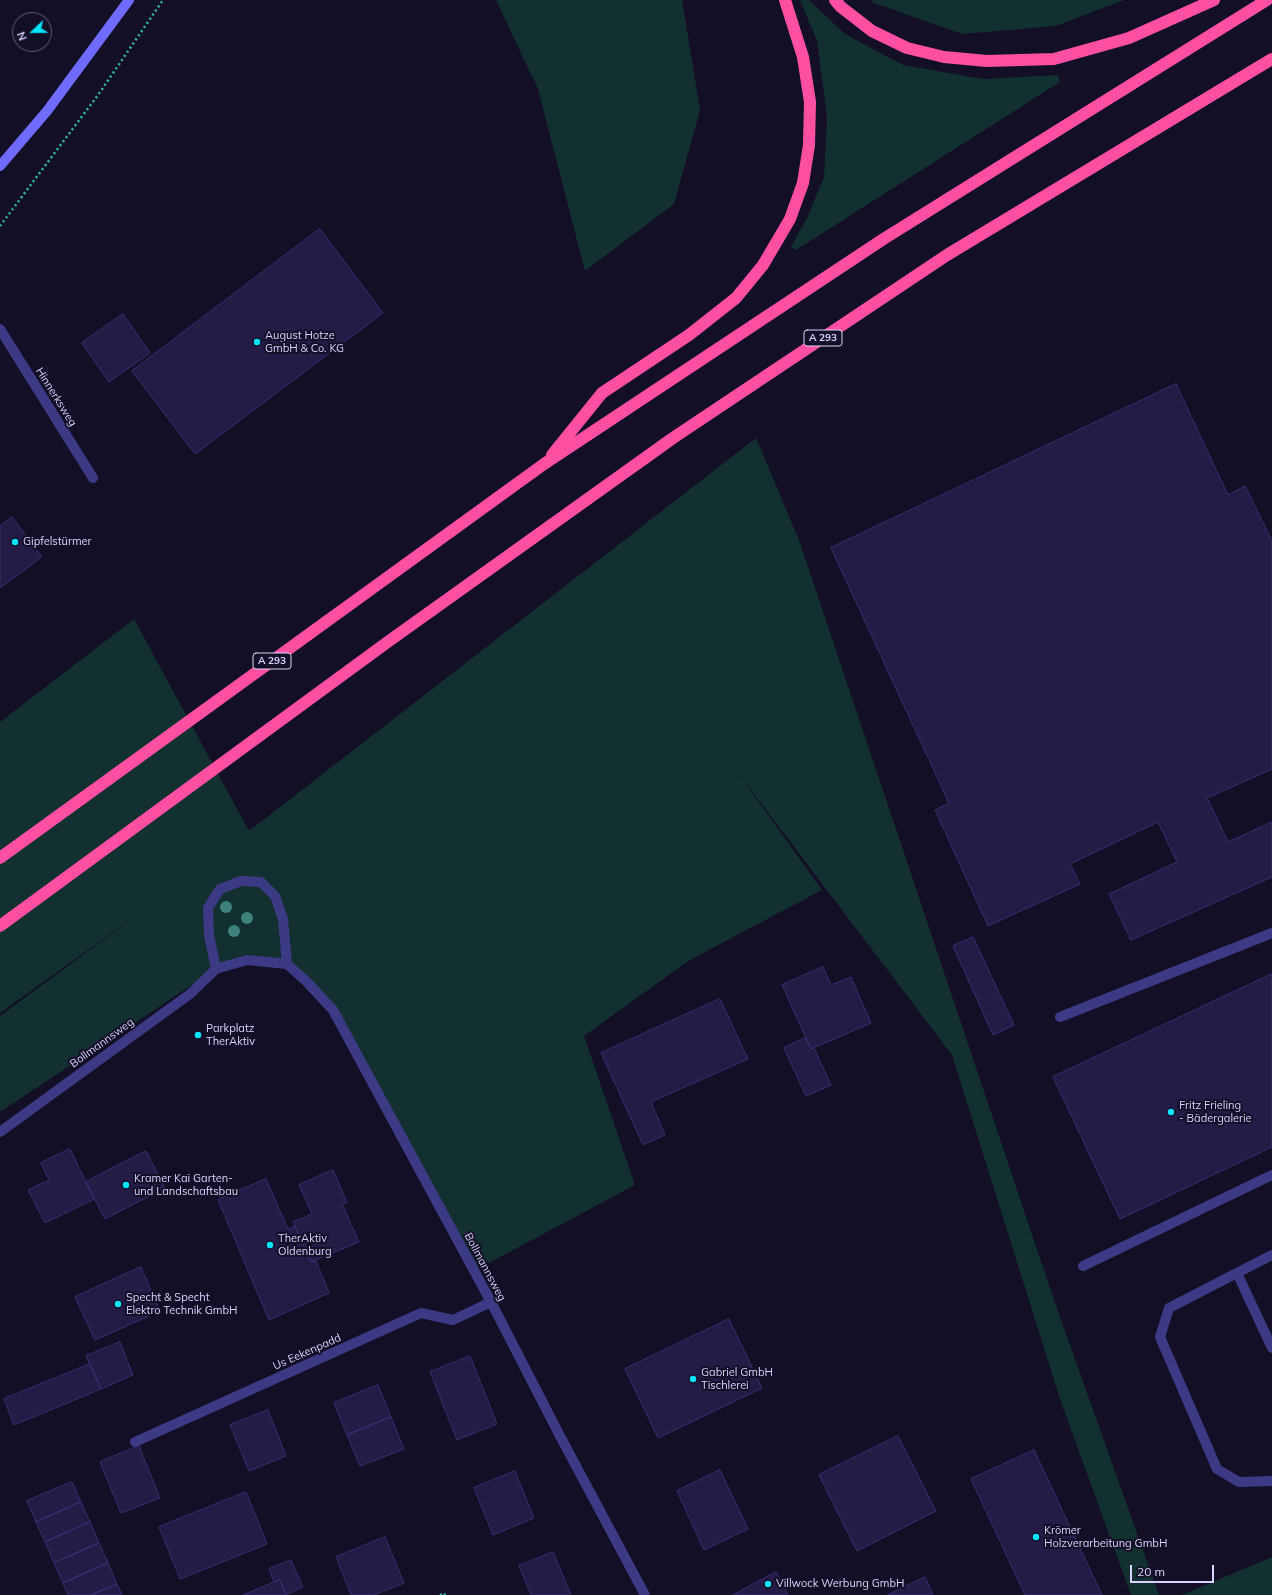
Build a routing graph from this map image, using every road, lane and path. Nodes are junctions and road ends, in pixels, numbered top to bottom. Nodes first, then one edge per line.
1 (129, 0) edge
2 (163, 0) edge
3 (786, 0) edge
4 (835, 0) edge
5 (1214, 0) edge
6 (1267, 0) edge
7 (1272, 58) edge
8 (0, 166) edge
9 (0, 226) edge
10 (0, 329) edge
11 (544, 464) junction
12 (93, 478) dead end
13 (0, 858) edge
14 (0, 926) edge
15 (1272, 933) edge
16 (287, 964) junction
17 (216, 969) junction
18 (1060, 1017) dead end
19 (0, 1132) edge
20 (1272, 1176) edge
21 (1272, 1255) edge
22 (1083, 1266) dead end
23 (1237, 1273) junction
24 (491, 1302) junction
25 (1272, 1348) edge
26 (135, 1442) dead end
27 (1272, 1481) edge
28 (440, 1595) edge
29 (445, 1595) edge
30 (645, 1595) edge

1 - 8 street
2 - 9 path
3 - 11 highway
4 - 5 highway
6 - 11 highway, A 293
7 - 14 highway, A 293
10 - 12 street, Hinnerksweg
11 - 13 highway, A 293
15 - 18 street
16 - 17 street, Bollmannsweg
16 - 17 street
16 - 24 street, Bollmannsweg
17 - 19 street, Bollmannsweg
20 - 22 street
21 - 23 street
23 - 25 street
23 - 27 street
24 - 26 street, Us Eekenpadd
24 - 30 street, Bollmannsweg
28 - 29 path

